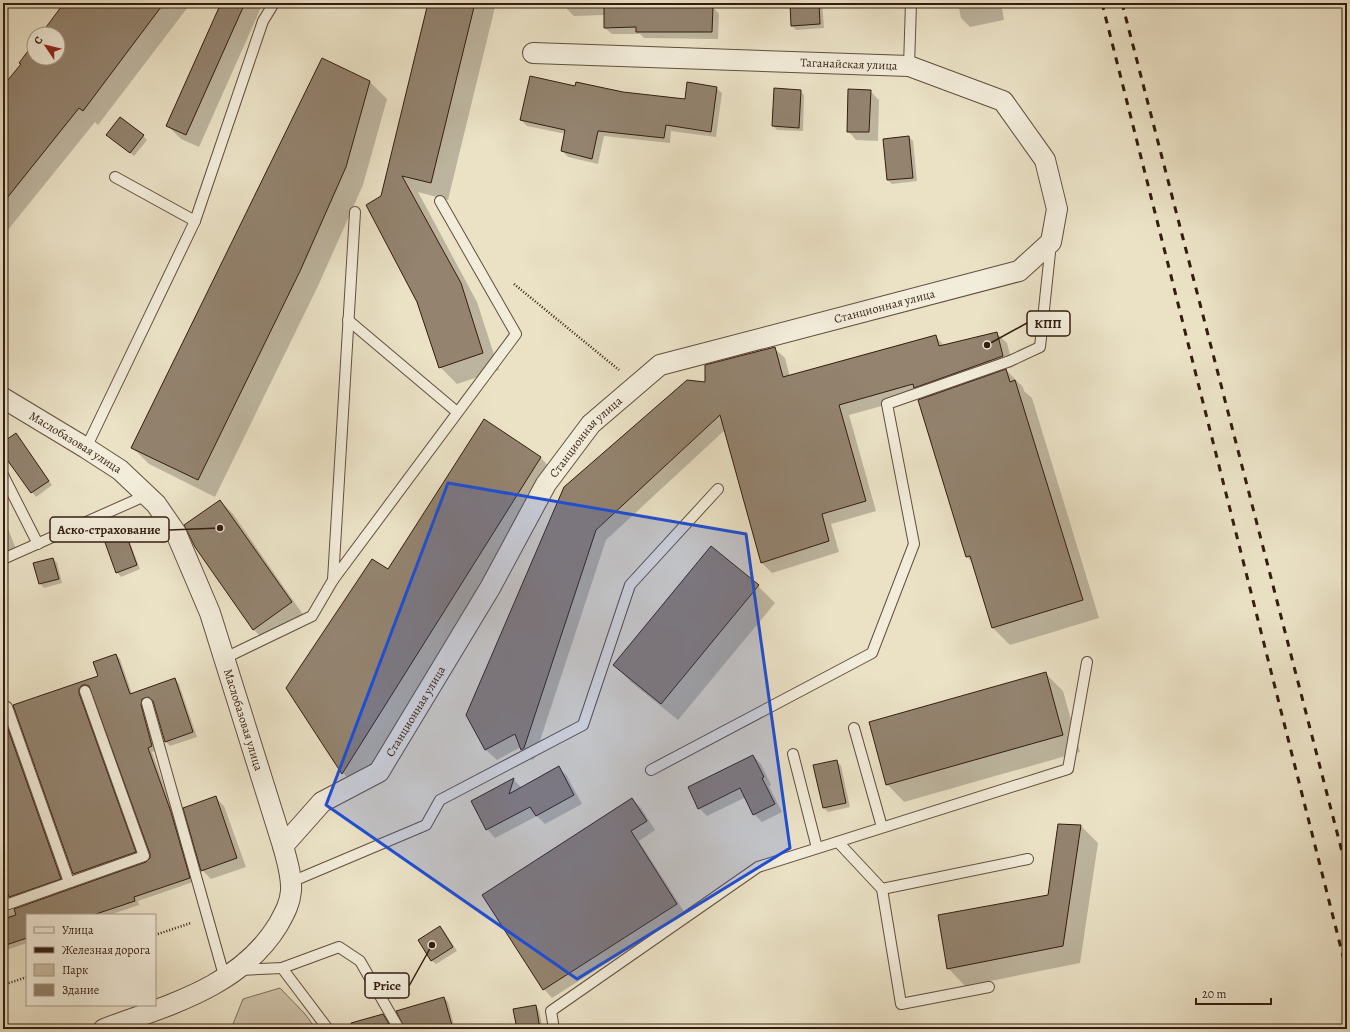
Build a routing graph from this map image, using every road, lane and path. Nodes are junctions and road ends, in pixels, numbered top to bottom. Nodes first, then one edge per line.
1 (274, 3) edge
2 (911, 3) edge
3 (533, 53) dead end
4 (909, 66) junction
5 (115, 177) dead end
6 (440, 201) dead end
7 (355, 212) dead end
8 (194, 221) junction
9 (1051, 242) junction
10 (514, 284) dead end
11 (348, 320) junction
12 (636, 385) junction
13 (3, 398) edge
14 (457, 412) junction
15 (86, 448) junction
16 (3, 475) edge
17 (718, 489) dead end
18 (148, 495) junction
19 (38, 544) junction
20 (3, 559) edge
21 (333, 580) junction
22 (225, 658) junction
23 (1087, 662) dead end
24 (85, 691) dead end
25 (147, 703) dead end
26 (7, 707) dead end
27 (854, 728) dead end
28 (793, 754) dead end
29 (651, 770) dead end
30 (882, 827) junction
31 (838, 842) junction
32 (283, 846) junction
33 (817, 848) junction
34 (1028, 859) dead end
35 (70, 882) junction
36 (290, 882) junction
37 (882, 889) junction
38 (3, 906) edge
39 (207, 918) junction
40 (156, 935) edge
41 (282, 968) junction
42 (231, 974) junction
43 (26, 977) edge
44 (3, 985) edge
45 (990, 987) dead end
46 (104, 1029) edge
47 (328, 1029) edge
48 (399, 1029) edge
49 (554, 1029) edge

1 - 8 lane
2 - 4 lane
3 - 4 street, Таганайская улица
4 - 9 street, Таганайская улица
5 - 8 lane
6 - 14 lane
7 - 11 lane
8 - 15 lane
9 - 12 street, Станционная улица
9 - 29 lane
10 - 12 path
11 - 14 lane
11 - 21 lane
12 - 32 street, Станционная улица
13 - 15 street, Маслобазовая улица
14 - 21 lane
15 - 18 street, Маслобазовая улица
16 - 19 lane
17 - 36 lane
18 - 19 lane
18 - 22 street, Маслобазовая улица
19 - 20 lane
21 - 22 lane
22 - 32 street, Маслобазовая улица
23 - 30 lane
24 - 35 lane
25 - 39 lane
26 - 35 lane
27 - 30 lane
28 - 33 lane
30 - 31 lane
31 - 33 lane
31 - 37 lane
32 - 36 street, Маслобазовая улица
33 - 49 lane
34 - 37 lane
35 - 38 lane
36 - 42 street, Маслобазовая улица
37 - 45 lane
39 - 40 path
39 - 42 lane
41 - 42 lane
41 - 47 lane
41 - 48 lane
42 - 46 street, Маслобазовая улица
43 - 44 path

